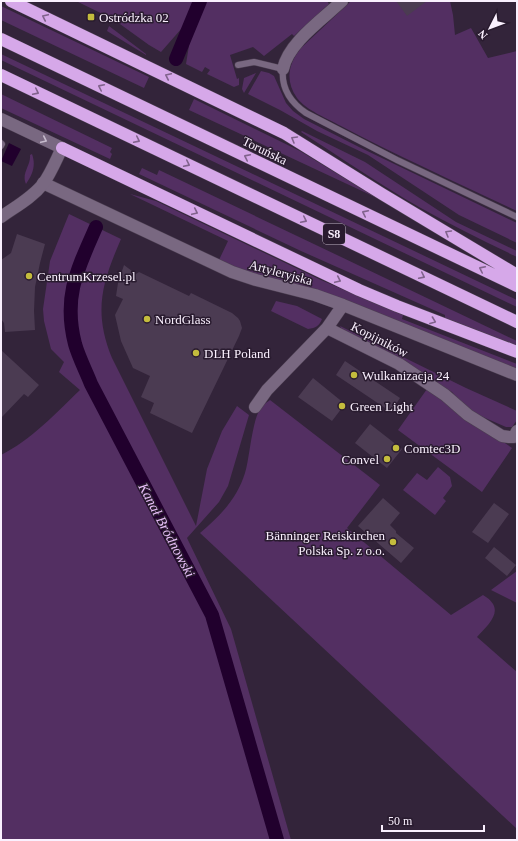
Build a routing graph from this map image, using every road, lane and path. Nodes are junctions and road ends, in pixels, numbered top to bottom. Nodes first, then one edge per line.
1 (11, 1) edge
2 (342, 1) edge
3 (1, 39) edge
4 (238, 65) dead end
5 (282, 69) junction
6 (1, 75) edge
7 (1, 119) edge
8 (62, 148) junction
9 (43, 183) junction
10 (2, 215) edge
11 (517, 217) edge
12 (517, 275) edge
13 (517, 286) edge
14 (343, 305) junction
15 (517, 322) edge
16 (327, 328) junction
17 (517, 352) edge
18 (517, 375) edge
19 (255, 407) dead end
20 (517, 431) edge

12 -> 1 highway
2 - 5 street
13 -> 3 highway, Toruńska / S8
4 - 5 lane
5 - 11 lane
6 -> 15 highway, S8
7 -> 8 street
8 - 9 street
8 -> 17 highway
9 - 10 street
9 - 14 street, Artyleryjska
14 - 16 street
14 - 18 street, Artyleryjska
16 - 19 street
16 - 20 street, Kopijników

